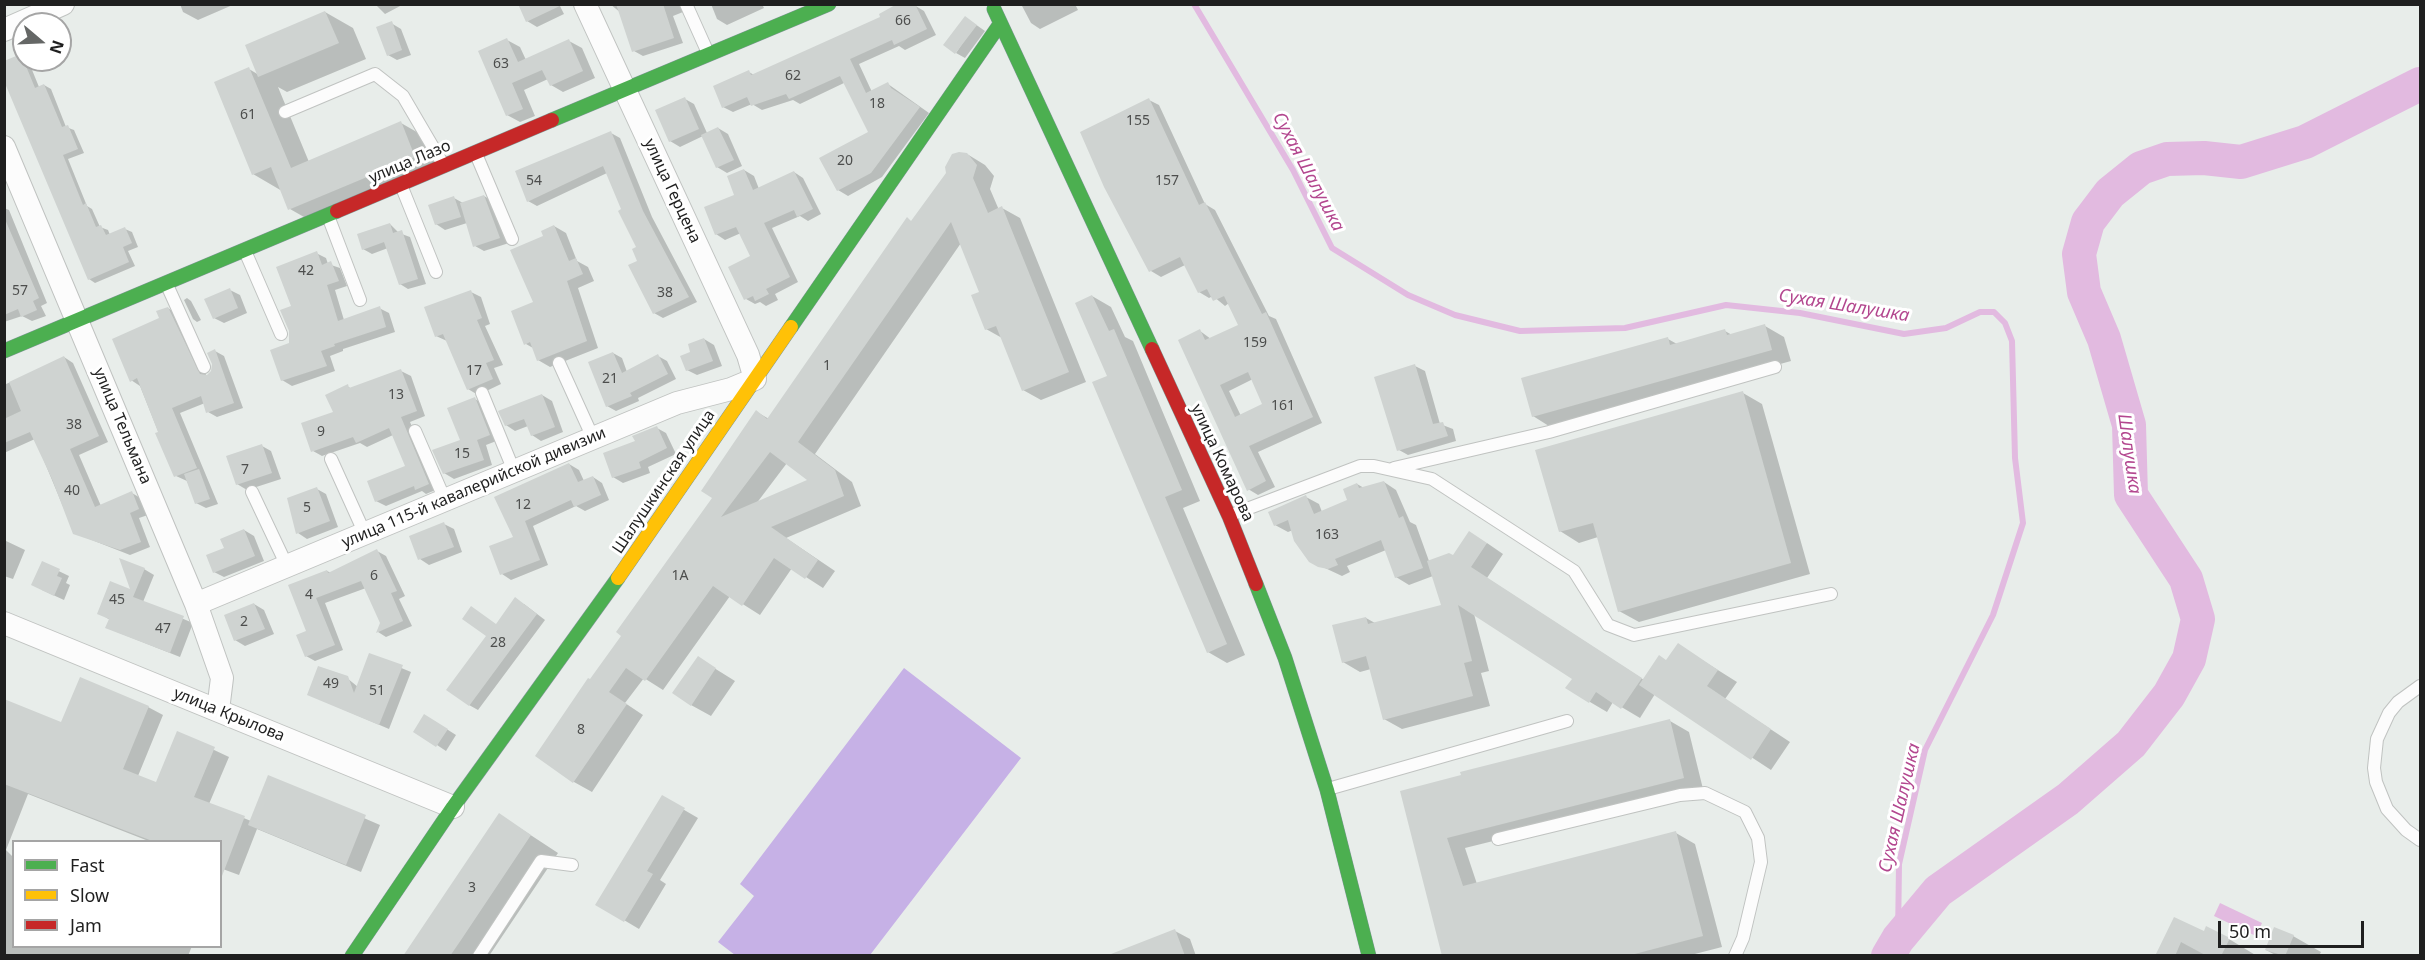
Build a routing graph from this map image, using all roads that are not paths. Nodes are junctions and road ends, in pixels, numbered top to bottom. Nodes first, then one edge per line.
1 (63, 4) edge
2 (585, 4) edge
3 (686, 4) edge
4 (829, 4) edge
5 (992, 4) edge
6 (1000, 24) junction
7 (4, 30) edge
8 (708, 54) junction
9 (624, 89) junction
10 (285, 112) dead end
11 (4, 147) edge
12 (476, 152) junction
13 (444, 166) junction
14 (401, 184) junction
15 (327, 215) junction
16 (512, 239) dead end
17 (245, 250) junction
18 (436, 272) dead end
19 (166, 284) junction
20 (360, 300) dead end
21 (78, 321) junction
22 (281, 334) dead end
23 (4, 351) edge
24 (559, 363) dead end
25 (204, 367) dead end
26 (1775, 367) dead end
27 (754, 379) junction
28 (482, 393) dead end
29 (415, 431) dead end
30 (593, 438) junction
31 (331, 459) dead end
32 (1389, 469) junction
33 (514, 471) junction
34 (252, 492) dead end
35 (445, 500) junction
36 (1229, 516) junction
37 (365, 534) junction
38 (287, 566) junction
39 (1831, 594) dead end
40 (196, 604) junction
41 (4, 623) edge
42 (2421, 686) edge
43 (218, 710) junction
44 (1567, 721) dead end
45 (1327, 790) junction
46 (453, 807) junction
47 (1498, 839) dead end
48 (2421, 840) edge
49 (572, 865) dead end
50 (352, 956) edge
51 (479, 956) edge
52 (1369, 956) edge
53 (1735, 956) edge

1 - 7 street
2 - 9 street, улица Герцена
3 - 8 lane
4 - 8 street, улица Лазо
5 - 6 street, улица Комарова
6 - 27 street, Шалушкинская улица
6 - 36 street, улица Комарова
8 - 9 street, улица Лазо
9 - 12 street, улица Лазо
9 - 27 street, улица Герцена
10 - 13 lane
11 - 21 street, улица Тельмана
12 - 13 street, улица Лазо
12 - 16 lane
13 - 14 street, улица Лазо
14 - 15 street, улица Лазо
14 - 18 lane
15 - 17 street, улица Лазо
15 - 20 lane
17 - 19 street, улица Лазо
17 - 22 lane
19 - 21 street, улица Лазо
19 - 25 lane
21 - 23 street, улица Лазо
21 - 40 street, улица Тельмана
24 - 30 lane
26 - 32 lane
27 - 30 street, улица 115-й кавалерийской дивизии
27 - 46 street, Шалушкинская улица
28 - 33 lane
29 - 35 lane
30 - 33 street, улица 115-й кавалерийской дивизии
31 - 37 lane
32 - 36 lane
32 - 39 lane
33 - 35 street, улица 115-й кавалерийской дивизии
34 - 38 lane
35 - 37 street, улица 115-й кавалерийской дивизии
36 - 45 street, улица Комарова
37 - 38 street, улица 115-й кавалерийской дивизии
38 - 40 street, улица 115-й кавалерийской дивизии
40 - 43 street, улица Тельмана
41 - 43 street, улица Крылова
42 - 48 lane
43 - 46 street, улица Крылова
44 - 45 lane
45 - 52 street, улица Комарова
46 - 50 street, Шалушкинская улица
47 - 53 lane
49 - 51 lane

